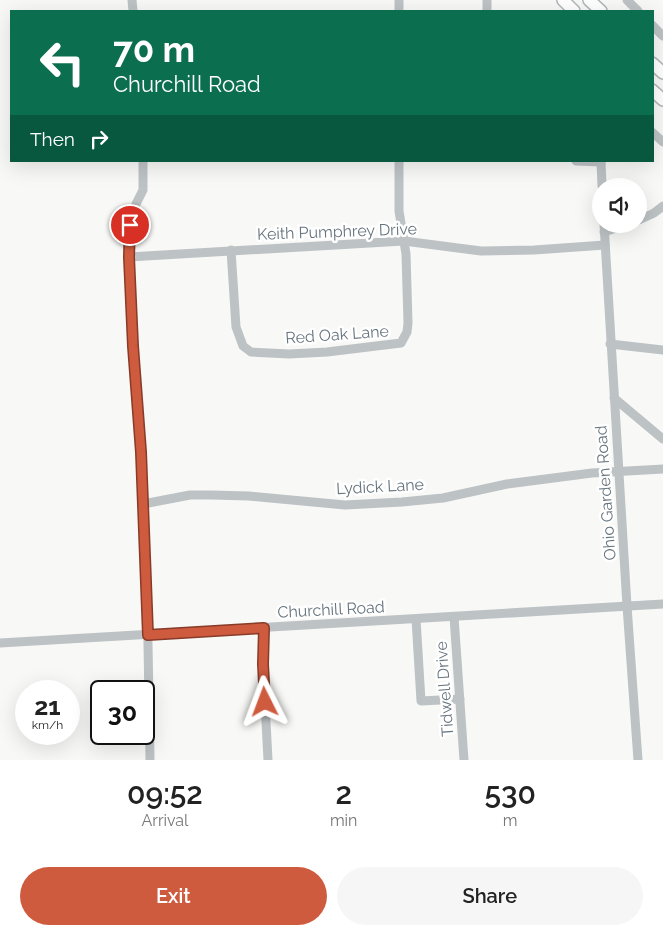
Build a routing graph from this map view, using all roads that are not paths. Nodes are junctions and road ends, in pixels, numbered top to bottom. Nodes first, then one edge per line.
1 (563, 0) edge
2 (627, 0) edge
3 (573, 10) edge
4 (637, 10) edge
5 (654, 65) edge
6 (663, 74) edge
7 (143, 162) edge
8 (399, 162) edge
9 (578, 162) edge
10 (601, 162) edge
11 (602, 178) edge
12 (663, 206) edge
13 (647, 216) edge
14 (604, 233) edge
15 (404, 240) junction
16 (605, 245) junction
17 (231, 250) junction
18 (129, 257) junction
19 (610, 344) junction
20 (663, 350) edge
21 (614, 398) junction
22 (663, 439) edge
23 (663, 469) edge
24 (619, 471) junction
25 (143, 504) junction
26 (663, 604) edge
27 (627, 606) junction
28 (454, 617) junction
29 (416, 619) junction
30 (264, 628) junction
31 (148, 635) junction
32 (0, 643) edge
33 (460, 699) junction
34 (150, 760) edge
35 (268, 760) edge
36 (464, 760) edge
37 (638, 760) edge

1 - 3 main road
2 - 4 street
5 - 6 main road
7 - 18 street
8 - 15 street, Red Oak Lane
9 - 10 street
10 - 11 street
12 - 13 street
14 - 16 street, Ohio Garden Road
15 - 16 street, Keith Pumphrey Drive
15 - 17 street, Keith Pumphrey Drive
15 - 17 street, Red Oak Lane
16 - 19 street, Ohio Garden Road
17 - 18 street, Keith Pumphrey Drive
18 - 25 street
19 - 20 street
19 - 21 street, Ohio Garden Road
21 - 22 street
21 - 24 street, Ohio Garden Road
23 - 24 street, Lydick Lane
24 - 25 street, Lydick Lane
24 - 27 street, Ohio Garden Road
25 - 31 street
26 - 27 street, Churchill Road
27 - 28 street, Churchill Road
27 - 37 street, Ohio Garden Road
28 - 29 street, Churchill Road
28 - 33 street, Tidwell Drive
29 - 30 street, Churchill Road
29 - 33 street
30 - 31 street, Churchill Road
30 - 35 street
31 - 32 street, Churchill Road
31 - 34 street
33 - 36 street, Tidwell Drive

